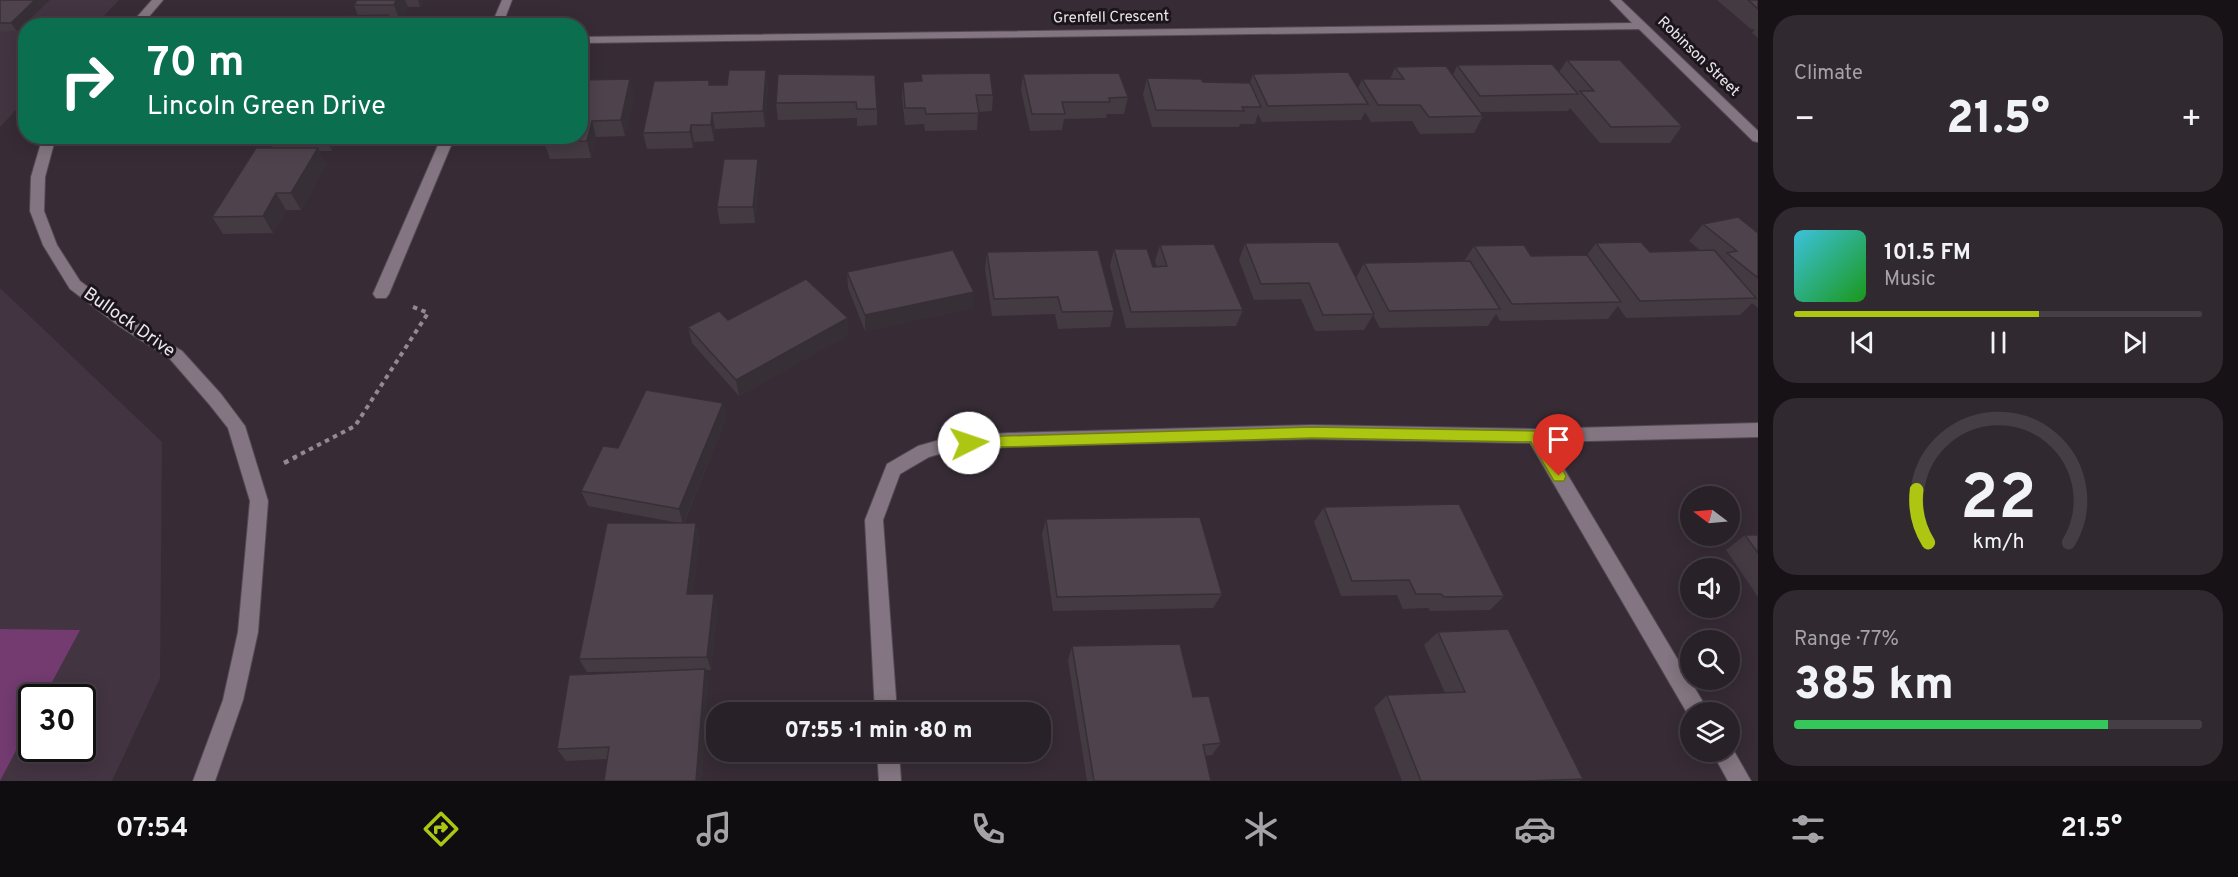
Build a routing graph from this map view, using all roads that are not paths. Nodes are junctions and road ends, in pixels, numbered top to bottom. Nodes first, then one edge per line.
1 (158, 0) edge
2 (507, 0) edge
3 (1615, 0) edge
4 (141, 18) edge
5 (499, 18) edge
6 (1642, 26) junction
7 (588, 40) edge
8 (1758, 138) edge
9 (46, 144) edge
10 (445, 144) edge
11 (381, 294) road end
12 (1758, 430) edge
13 (1536, 436) junction
14 (885, 702) edge
15 (1693, 702) edge
16 (889, 762) edge
17 (1729, 762) edge
18 (204, 781) edge
19 (890, 781) edge
20 (1740, 781) edge

1 - 4 street
2 - 5 street
3 - 6 street, Robinson Street
6 - 7 street, Grenfell Crescent
6 - 8 street, Robinson Street
9 - 18 street, Bullock Drive
10 - 11 street
12 - 13 street
13 - 14 street
13 - 15 street
16 - 19 street
17 - 20 street

